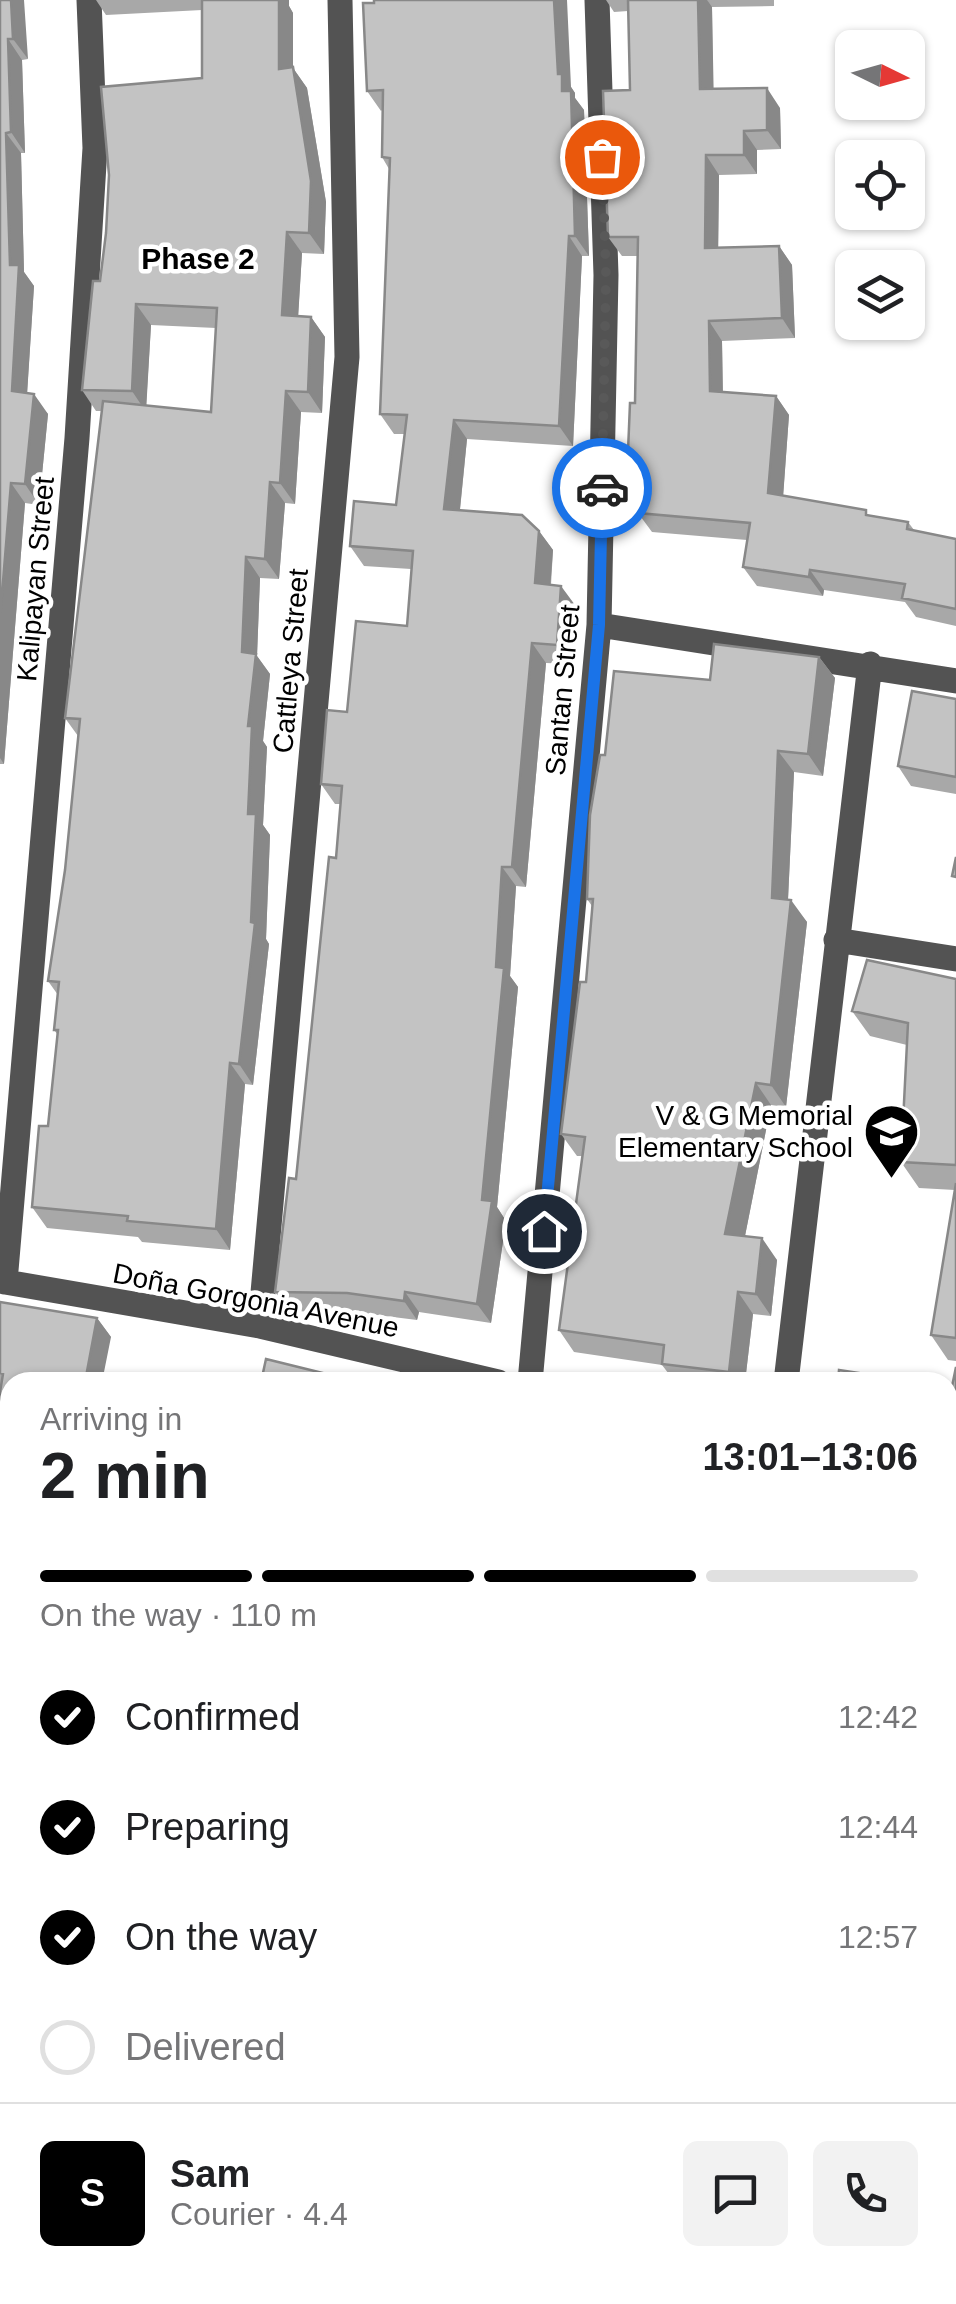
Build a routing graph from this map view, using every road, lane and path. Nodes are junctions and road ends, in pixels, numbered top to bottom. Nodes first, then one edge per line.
1 (89, 0) edge
2 (340, 0) edge
3 (597, 0) edge
4 (599, 625) junction
5 (870, 664) junction
6 (956, 681) edge
7 (836, 940) junction
8 (956, 959) edge
9 (3, 1282) edge
10 (260, 1326) junction
11 (456, 1372) edge
12 (531, 1372) edge
13 (787, 1372) edge

1 - 9 street, Kalipayan Street
2 - 10 street, Cattleya Street
3 - 4 street, Santan Street
4 - 5 street
4 - 12 street, Santan Street
5 - 6 street
5 - 7 street
7 - 8 street
7 - 13 street
9 - 10 street, Doña Gorgonia Avenue
10 - 11 street, Doña Gorgonia Avenue

